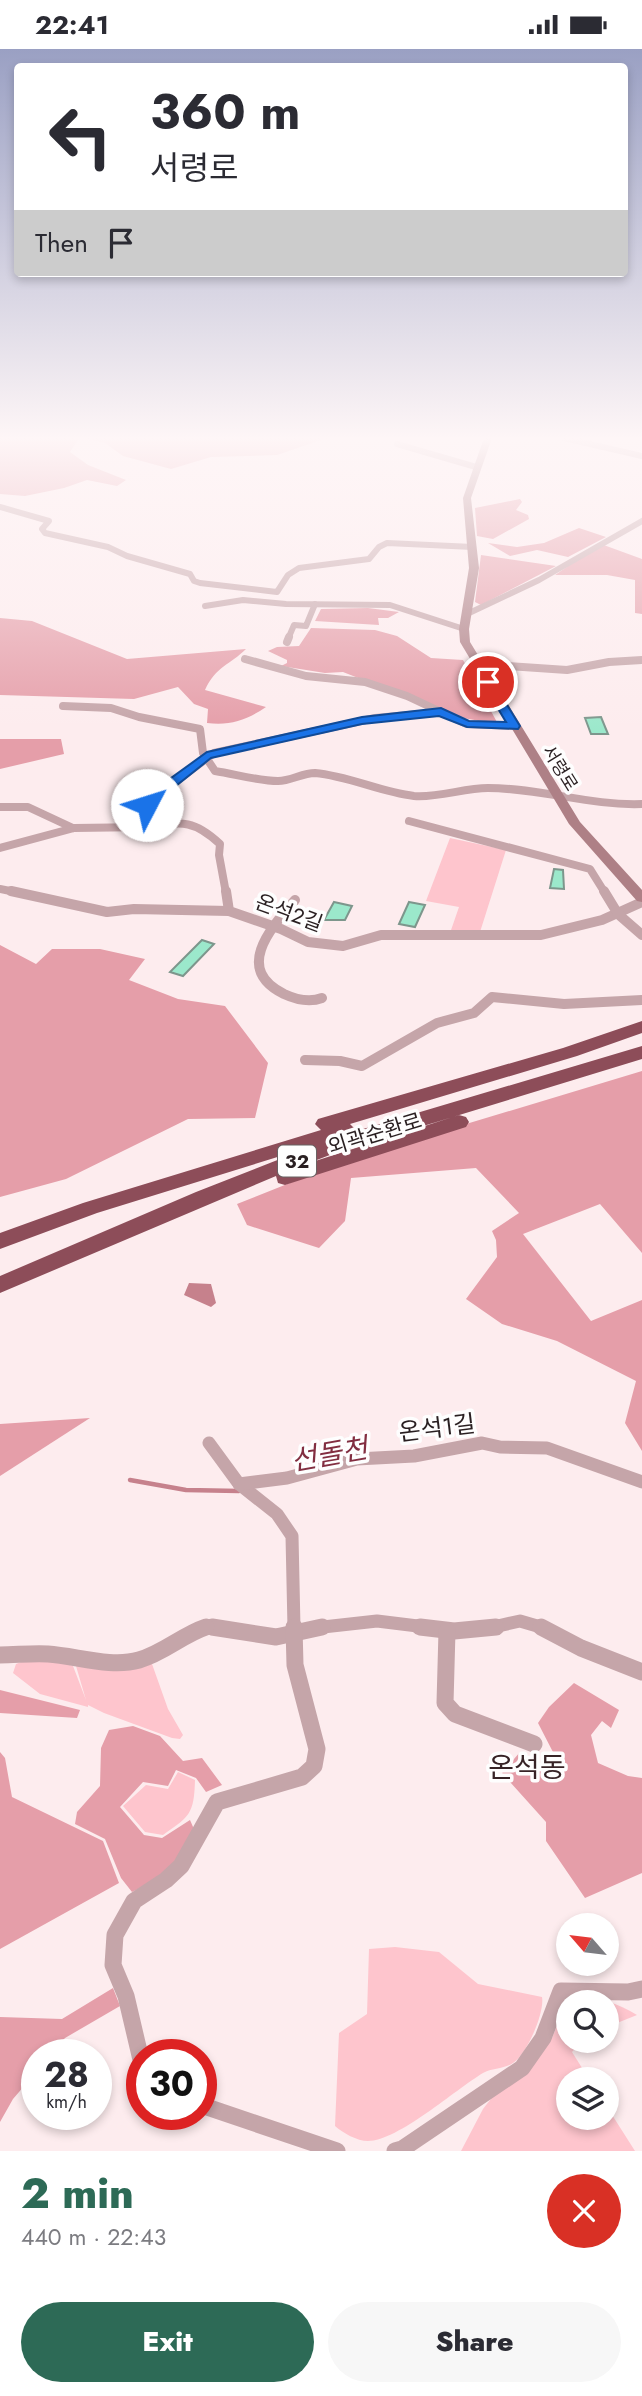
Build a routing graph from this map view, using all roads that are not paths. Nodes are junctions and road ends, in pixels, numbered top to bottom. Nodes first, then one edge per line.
1 (59, 536) edge
2 (472, 536) edge
3 (612, 536) edge
4 (473, 547) junction
5 (315, 604) junction
6 (205, 606) dead end
7 (467, 614) junction
8 (464, 629) junction
9 (287, 642) dead end
10 (245, 659) dead end
11 (642, 660) edge
12 (477, 664) junction
13 (63, 706) dead end
14 (441, 712) junction
15 (514, 726) junction
16 (205, 757) junction
17 (554, 793) junction
18 (642, 804) edge
19 (0, 807) edge
20 (410, 821) dead end
21 (148, 827) junction
22 (74, 828) junction
23 (0, 848) edge
24 (0, 889) edge
25 (295, 900) dead end
26 (642, 900) edge
27 (229, 911) junction
28 (618, 914) junction
29 (275, 926) junction
30 (642, 935) edge
31 (322, 998) dead end
32 (642, 1000) edge
33 (642, 1027) edge
34 (642, 1041) edge
35 (642, 1052) edge
36 (305, 1060) dead end
37 (603, 1060) junction
38 (642, 1063) edge
39 (90, 1208) junction
40 (115, 1235) junction
41 (0, 1241) edge
42 (0, 1285) edge
43 (209, 1443) dead end
44 (642, 1482) edge
45 (239, 1484) junction
46 (447, 1631) junction
47 (296, 1634) junction
48 (0, 1655) edge
49 (642, 1672) edge
50 (534, 1744) dead end
51 (642, 1989) edge
52 (136, 2039) edge
53 (217, 2110) edge
54 (337, 2151) edge
55 (395, 2151) edge

1 - 4 street
2 - 4 street
3 - 7 street
4 - 7 street
5 - 6 street
5 - 8 street
5 - 9 street
7 - 8 street
8 - 12 street, 서령로
10 - 14 street
11 - 12 street
12 - 15 street, 서령로
13 - 16 street
14 - 15 street
14 - 16 street
15 - 17 street, 서령로
16 - 17 street
16 - 21 street
17 - 18 street
17 - 26 street, 서령로
19 - 22 street
20 - 28 street
21 - 22 street, 온석2길
21 - 27 street, 온석2길
22 - 23 street
24 - 27 street
25 - 29 street
26 - 28 street, 온석2길
27 - 29 street, 온석2길
28 - 29 street, 온석2길
28 - 30 street
29 - 31 street
32 - 36 street
33 - 39 highway
34 - 37 highway, 외곽순환로 / 32
35 - 37 highway, 외곽순환로 / 32
37 - 39 highway, 외곽순환로 / 32
37 - 40 highway, 외곽순환로 / 32
38 - 40 highway
39 - 41 highway, 외곽순환로 / 32
40 - 42 highway, 외곽순환로 / 32
43 - 45 street
44 - 45 street, 온석1길
45 - 47 street
46 - 47 street
46 - 49 street
46 - 50 street
47 - 48 street
47 - 52 street
51 - 55 street
53 - 54 street

